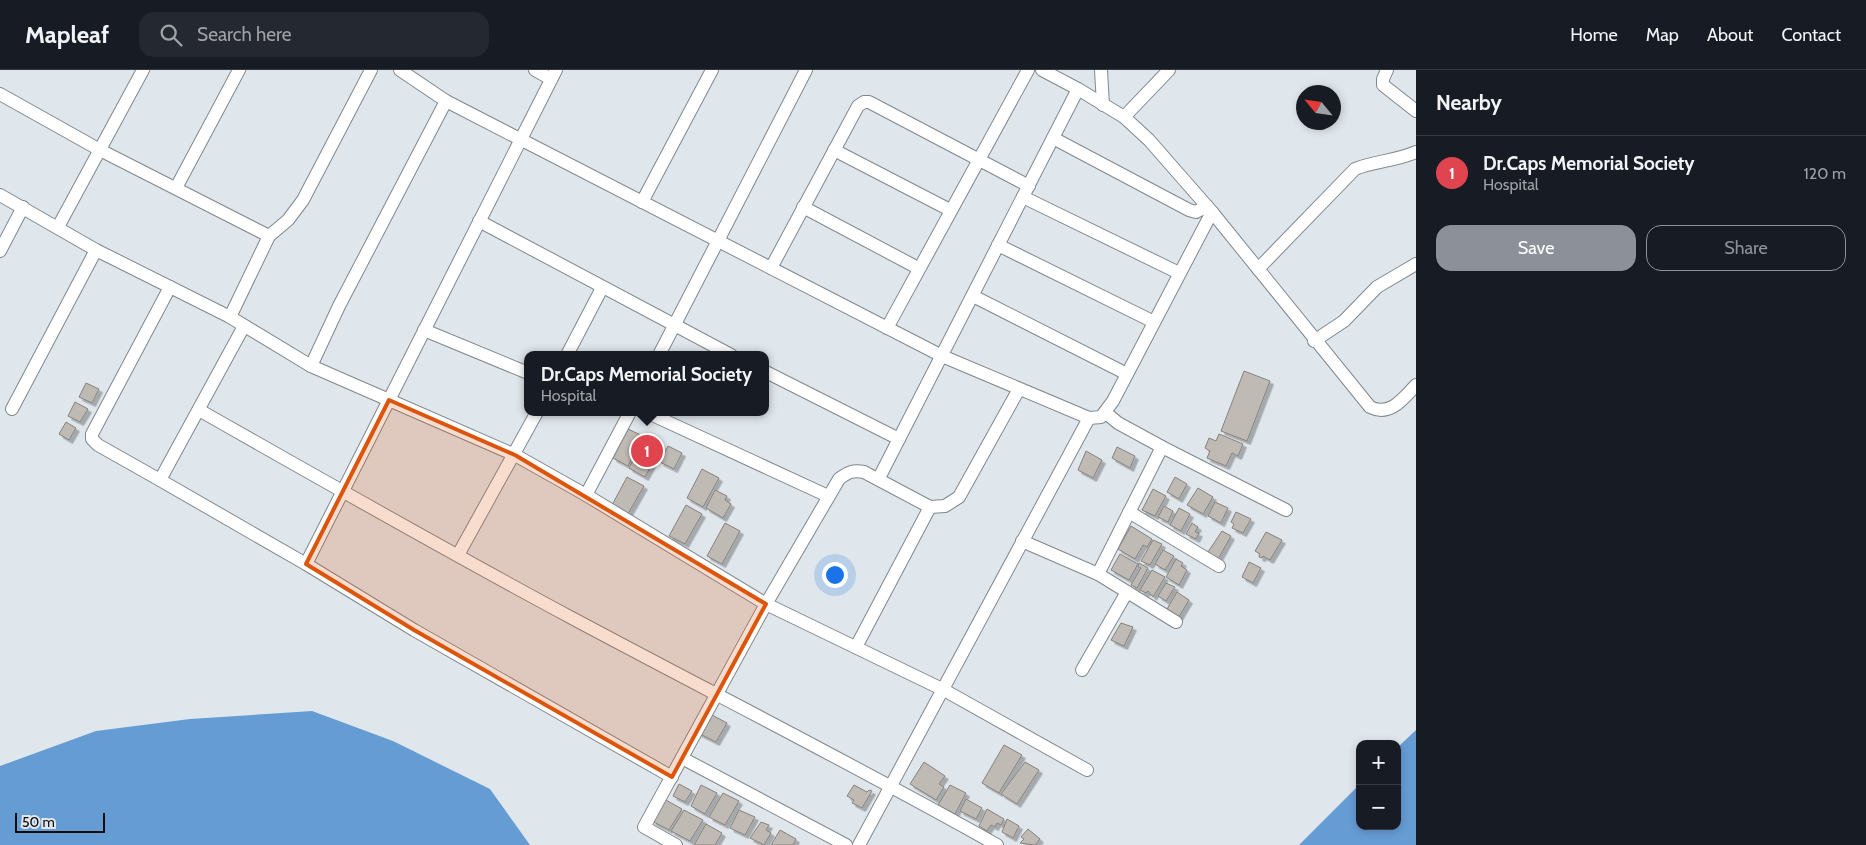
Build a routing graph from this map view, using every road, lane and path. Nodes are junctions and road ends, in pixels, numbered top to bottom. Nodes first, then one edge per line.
1 (238, 70) edge
2 (371, 70) edge
3 (400, 70) edge
4 (534, 70) edge
5 (712, 70) edge
6 (806, 70) edge
7 (1028, 70) edge
8 (1042, 70) edge
9 (1101, 70) edge
10 (1169, 70) edge
11 (1387, 70) edge
12 (138, 72) edge
13 (554, 74) edge
14 (1078, 89) junction
15 (0, 94) edge
16 (446, 101) junction
17 (1102, 105) junction
18 (1416, 111) edge
19 (1124, 117) junction
20 (1053, 138) junction
21 (520, 139) junction
22 (100, 150) junction
23 (834, 150) junction
24 (1416, 152) edge
25 (978, 159) junction
26 (176, 188) junction
27 (1026, 192) junction
28 (0, 195) edge
29 (642, 202) junction
30 (23, 207) junction
31 (803, 207) junction
32 (1209, 209) junction
33 (950, 210) junction
34 (479, 222) junction
35 (58, 227) junction
36 (269, 236) junction
37 (717, 240) junction
38 (998, 245) junction
39 (96, 250) junction
40 (0, 251) edge
41 (1416, 264) edge
42 (770, 268) junction
43 (918, 268) junction
44 (1258, 269) junction
45 (1179, 273) junction
46 (170, 287) junction
47 (602, 288) junction
48 (973, 296) junction
49 (230, 317) junction
50 (1154, 322) junction
51 (244, 326) junction
52 (674, 326) junction
53 (886, 328) junction
54 (424, 330) junction
55 (1314, 340) junction
56 (569, 351) edge
57 (661, 351) edge
58 (723, 351) edge
59 (942, 356) junction
60 (310, 366) junction
61 (524, 371) edge
62 (769, 374) edge
63 (1127, 374) junction
64 (1416, 385) edge
65 (1020, 389) junction
66 (389, 400) junction
67 (12, 409) dead end
68 (199, 410) junction
69 (1106, 413) junction
70 (535, 416) edge
71 (628, 416) edge
72 (655, 416) edge
73 (1089, 418) junction
74 (899, 439) junction
75 (1162, 447) junction
76 (516, 455) junction
77 (879, 478) junction
78 (160, 480) junction
79 (342, 492) junction
80 (586, 495) junction
81 (828, 496) junction
82 (930, 506) junction
83 (1286, 510) dead end
84 (1130, 512) junction
85 (1022, 541) junction
86 (458, 555) junction
87 (306, 564) junction
88 (1219, 566) dead end
89 (1098, 574) junction
90 (1127, 592) junction
91 (766, 604) junction
92 (1176, 622) dead end
93 (856, 647) junction
94 (1082, 670) dead end
95 (944, 690) junction
96 (716, 695) junction
97 (682, 758) junction
98 (1087, 770) dead end
99 (672, 777) junction
100 (893, 786) junction
101 (676, 845) edge
102 (846, 845) edge
103 (859, 845) edge
104 (997, 845) edge

1 - 26 street
2 - 36 street
3 - 16 street
4 - 13 street
5 - 29 street
6 - 37 street
7 - 25 street
8 - 14 street
9 - 17 street
10 - 19 street
11 - 18 street
12 - 22 street
13 - 21 street
14 - 17 street
14 - 20 street
15 - 22 street
16 - 21 street
16 - 60 street
17 - 19 street
19 - 32 street
20 - 27 street
20 - 32 street
21 - 29 street
21 - 34 street
22 - 26 street
22 - 35 street
23 - 25 street
23 - 31 street
23 - 33 street
24 - 44 street
25 - 27 street
25 - 33 street
26 - 36 street
27 - 38 street
27 - 45 street
28 - 30 street
29 - 37 street
30 - 35 street
30 - 40 street
31 - 42 street
31 - 43 street
32 - 44 street
32 - 45 street
33 - 43 street
34 - 47 street
34 - 54 street
35 - 39 street
36 - 49 street
37 - 42 street
37 - 52 street
38 - 48 street
38 - 50 street
39 - 46 street
39 - 67 street
41 - 55 street
42 - 53 street
43 - 53 street
44 - 55 street
45 - 50 street
46 - 49 street
46 - 78 street
47 - 52 street
47 - 56 street
48 - 59 street
48 - 63 street
49 - 51 street
50 - 63 street
51 - 60 street
51 - 68 street
52 - 57 street
52 - 58 street
53 - 59 street
54 - 61 street
54 - 66 street
55 - 64 street
59 - 65 street
59 - 74 street
60 - 66 street
62 - 74 street
63 - 69 street
65 - 73 street
65 - 82 street
66 - 76 street
66 - 79 street
68 - 78 street
68 - 79 street
69 - 73 street
69 - 75 street
70 - 76 street
71 - 80 street
72 - 81 street
73 - 85 street
74 - 77 street
75 - 83 street
75 - 84 street
76 - 80 street
76 - 86 street
77 - 81 street
77 - 82 street
78 - 87 street
79 - 86 street
79 - 87 street
80 - 91 street
81 - 91 street
82 - 93 street
84 - 88 street
84 - 89 street
85 - 89 street
85 - 95 street
86 - 96 street
87 - 99 street
89 - 90 street
90 - 92 street
90 - 94 street
91 - 93 street
91 - 96 street
93 - 95 street
95 - 98 street
95 - 100 street
96 - 97 street
96 - 100 street
97 - 99 street
97 - 102 street
99 - 101 street
100 - 103 street
100 - 104 street

